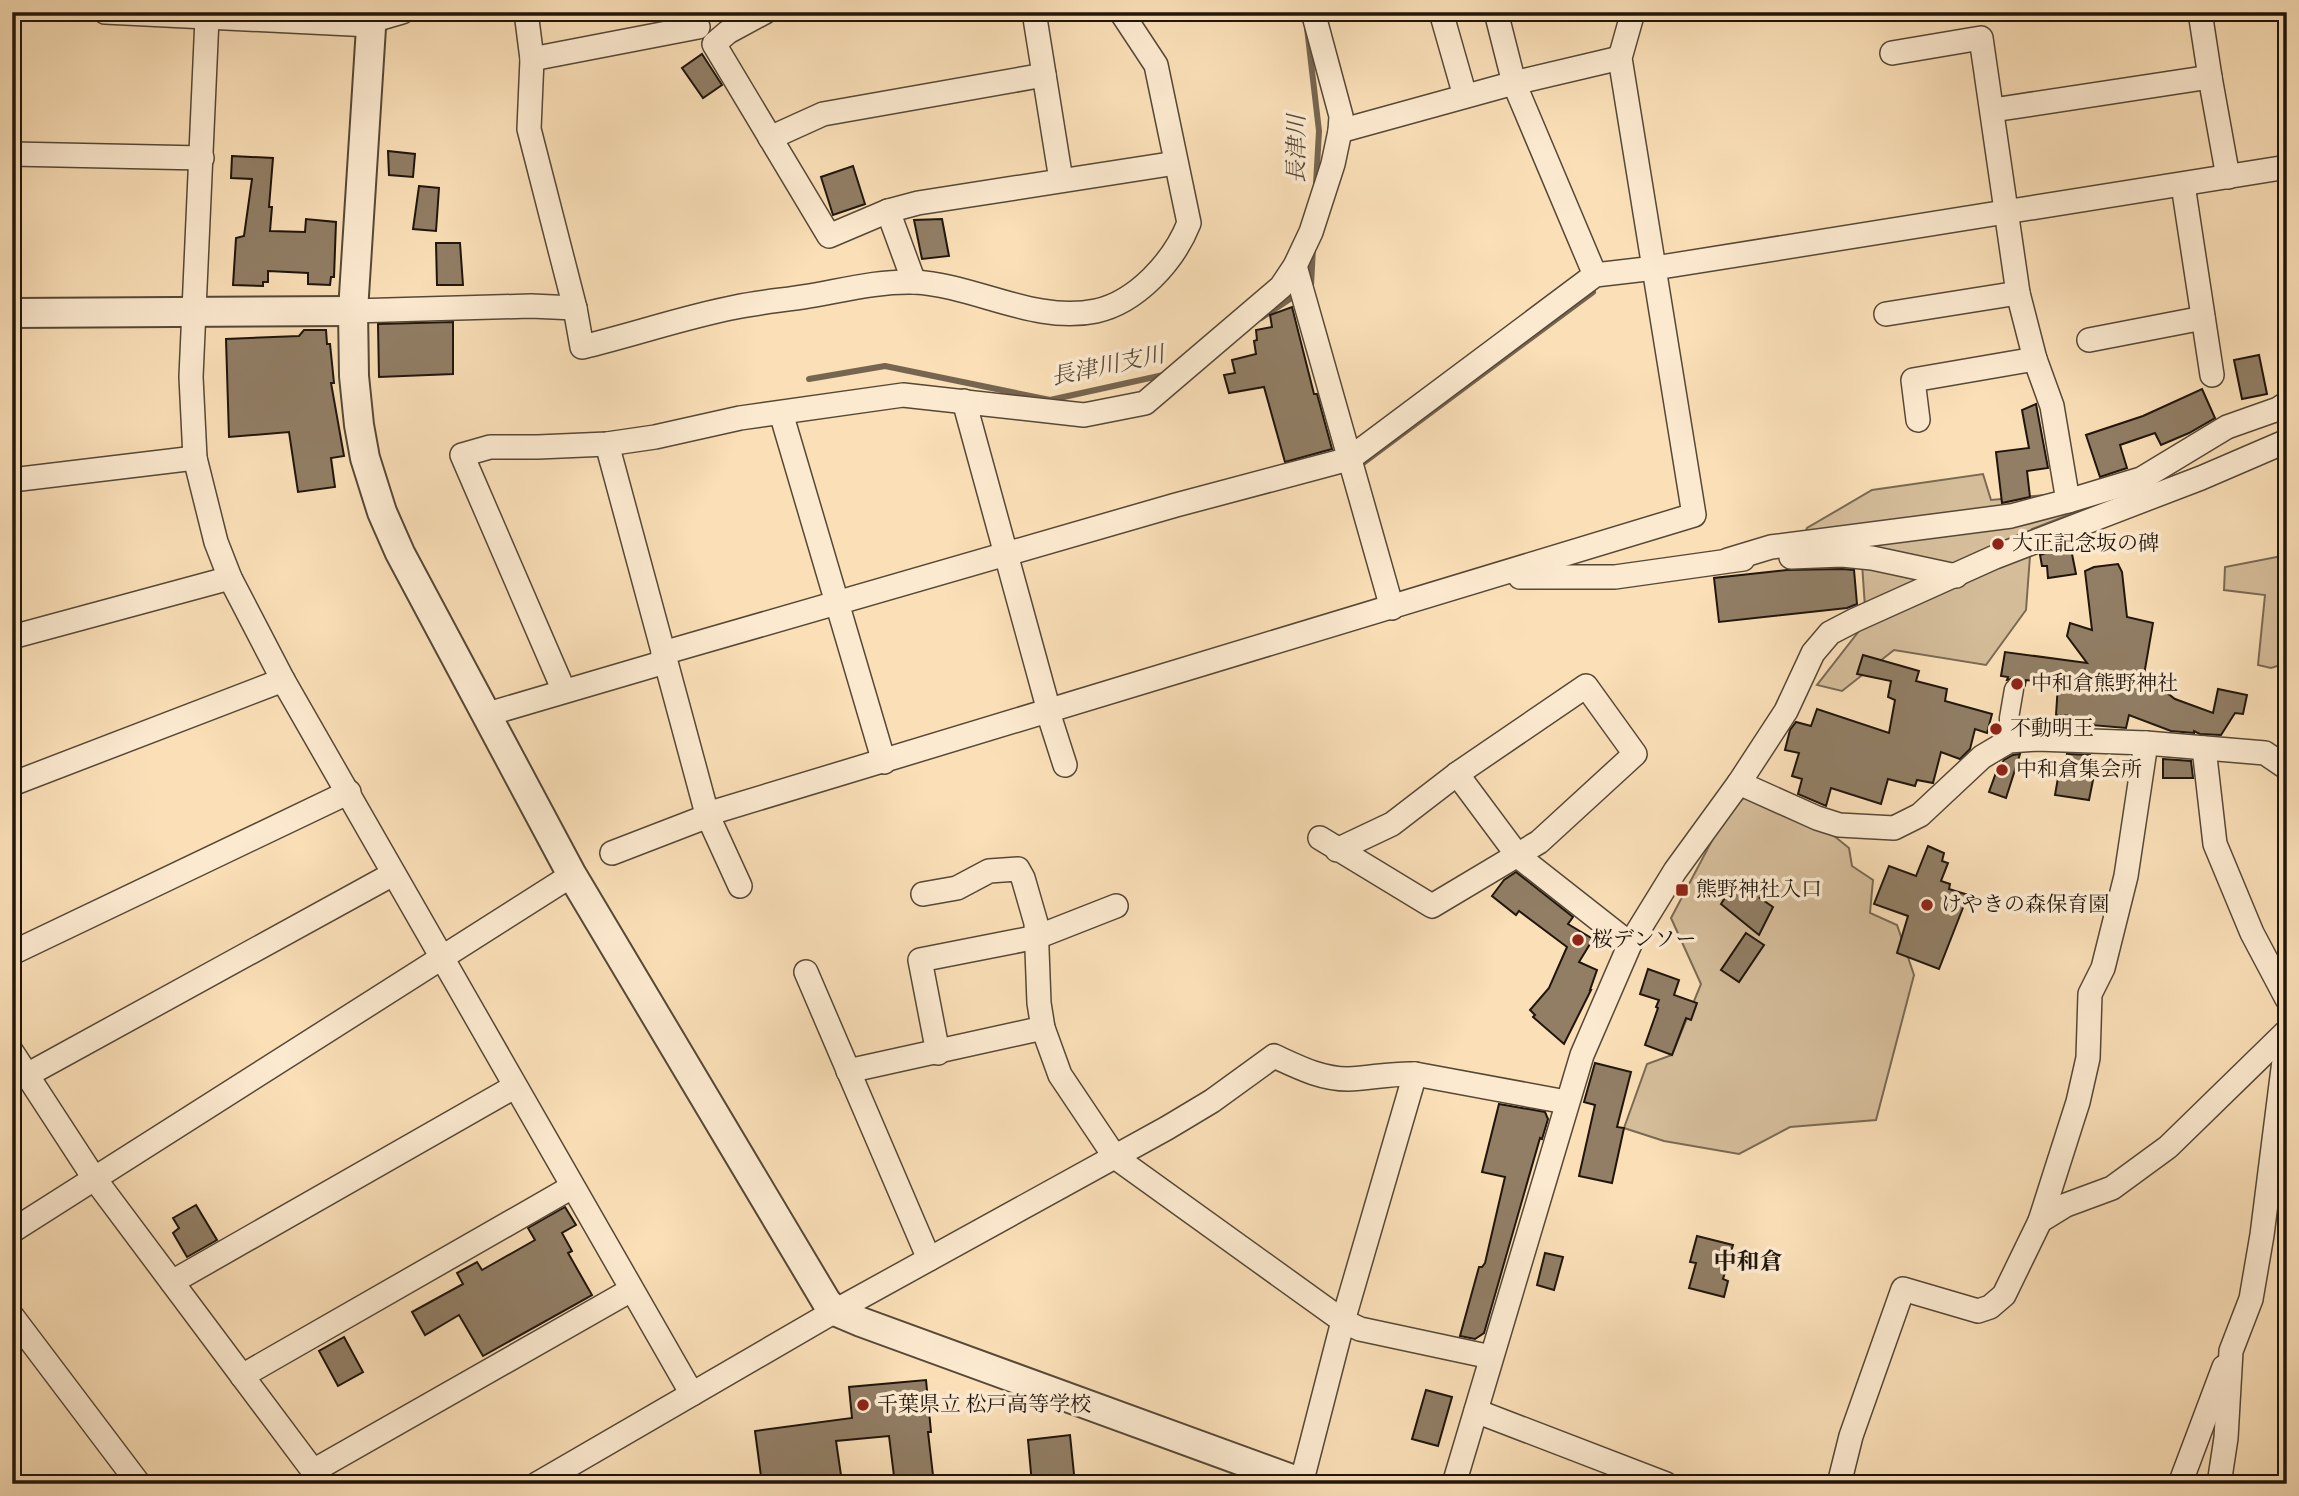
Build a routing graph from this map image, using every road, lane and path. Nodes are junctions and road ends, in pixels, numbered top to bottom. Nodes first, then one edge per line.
1 (105, 12) edge
2 (402, 12) edge
3 (526, 12) edge
4 (765, 12) edge
5 (1034, 12) edge
6 (1121, 12) edge
7 (1313, 12) edge
8 (1496, 12) edge
9 (1633, 12) edge
10 (2200, 12) edge
11 (207, 18) junction
12 (371, 19) edge
13 (1443, 19) dead end
14 (698, 27) dead end
15 (1892, 53) dead end
16 (1619, 58) junction
17 (532, 59) junction
18 (1044, 75) junction
19 (2210, 77) junction
20 (1514, 83) junction
21 (1465, 96) junction
22 (1993, 110) junction
23 (1340, 131) junction
24 (770, 138) junction
25 (12, 154) edge
26 (202, 158) junction
27 (1176, 163) junction
28 (2287, 167) edge
29 (2228, 177) junction
30 (1061, 180) junction
31 (2183, 185) junction
32 (888, 211) junction
33 (2007, 211) junction
34 (1295, 266) junction
35 (1656, 268) junction
36 (1595, 275) junction
37 (914, 282) junction
38 (2018, 293) junction
39 (575, 308) junction
40 (194, 311) junction
41 (353, 311) junction
42 (12, 313) edge
43 (1886, 314) dead end
44 (2203, 318) junction
45 (2089, 340) dead end
46 (2035, 359) junction
47 (2212, 375) dead end
48 (964, 401) junction
49 (2287, 403) edge
50 (781, 413) junction
51 (1918, 420) dead end
52 (2287, 441) edge
53 (607, 444) junction
54 (195, 458) junction
55 (1349, 459) junction
56 (12, 481) edge
57 (2068, 501) junction
58 (1006, 553) junction
59 (1728, 560) junction
60 (1956, 576) junction
61 (1496, 577) junction
62 (230, 578) junction
63 (837, 603) junction
64 (1392, 608) junction
65 (12, 638) edge
66 (664, 658) junction
67 (283, 680) junction
68 (2014, 690) dead end
69 (564, 691) junction
70 (1048, 711) junction
71 (488, 715) junction
72 (2009, 741) junction
73 (2146, 743) junction
74 (2204, 748) junction
75 (884, 762) junction
76 (1065, 765) dead end
77 (2287, 768) edge
78 (1457, 774) junction
79 (1739, 783) junction
80 (12, 784) edge
81 (349, 792) junction
82 (707, 815) junction
83 (612, 853) dead end
84 (1518, 856) junction
85 (393, 874) junction
86 (572, 875) junction
87 (740, 886) dead end
88 (923, 894) dead end
89 (1115, 905) dead end
90 (1037, 937) junction
91 (1630, 944) junction
92 (12, 953) edge
93 (443, 958) junction
94 (806, 972) dead end
95 (2287, 999) edge
96 (1043, 1028) junction
97 (2287, 1031) edge
98 (2287, 1037) edge
99 (12, 1052) edge
100 (938, 1053) junction
101 (848, 1072) junction
102 (1415, 1074) junction
103 (27, 1075) junction
104 (514, 1087) junction
105 (1566, 1102) junction
106 (1115, 1157) junction
107 (94, 1178) junction
108 (572, 1186) junction
109 (2040, 1221) junction
110 (12, 1231) edge
111 (929, 1259) junction
112 (172, 1282) junction
113 (631, 1290) junction
114 (835, 1311) junction
115 (12, 1316) edge
116 (1343, 1321) junction
117 (2231, 1351) junction
118 (1491, 1357) junction
119 (242, 1376) junction
120 (692, 1394) junction
121 (1476, 1411) junction
122 (318, 1477) edge
123 (1302, 1483) edge
124 (139, 1484) edge
125 (537, 1484) edge
126 (1454, 1484) edge
127 (1666, 1484) edge
128 (1839, 1484) edge
129 (2180, 1484) edge
130 (2219, 1484) edge

1 - 11 street
2 - 12 street
3 - 17 street
4 - 24 street
5 - 18 street
6 - 27 street
7 - 23 street
8 - 20 street
9 - 16 street
10 - 19 street
11 - 12 street
11 - 26 street
12 - 41 street
13 - 21 street
14 - 17 street
15 - 22 street
16 - 20 street
16 - 35 street
17 - 39 street
18 - 24 street
18 - 30 street
19 - 22 street
19 - 29 street
20 - 21 street
20 - 36 street
21 - 23 street
22 - 33 street
23 - 34 street
24 - 32 street
25 - 26 street
26 - 40 street
27 - 30 street
27 - 37 street
28 - 29 street
29 - 31 street
30 - 32 street
31 - 33 street
31 - 44 street
32 - 37 street
33 - 35 street
33 - 38 street
34 - 48 street
34 - 55 street
35 - 36 street
35 - 61 street
36 - 55 street
37 - 39 street
38 - 43 street
38 - 46 street
39 - 41 street
40 - 41 street
40 - 42 street
40 - 54 street
41 - 71 street
44 - 45 street
44 - 47 street
46 - 51 street
46 - 57 street
48 - 50 street
48 - 58 street
49 - 57 street
50 - 53 street
50 - 63 street
52 - 60 street
53 - 66 street
53 - 69 street
54 - 56 street
54 - 62 street
55 - 58 street
55 - 64 street
57 - 59 street
58 - 63 street
58 - 70 street
59 - 60 street
59 - 61 street
60 - 79 street
61 - 64 street
62 - 65 street
62 - 67 street
63 - 66 street
63 - 75 street
64 - 70 street
66 - 69 street
66 - 82 street
67 - 80 street
67 - 81 street
68 - 72 street
69 - 71 street
70 - 75 street
70 - 76 street
71 - 86 street
72 - 73 street
72 - 79 street
73 - 74 street
73 - 109 street
74 - 77 street
74 - 95 street
75 - 82 street
78 - 84 street
78 - 84 street
78 - 84 street
79 - 91 street
81 - 85 street
81 - 92 street
82 - 83 street
82 - 87 street
84 - 91 street
85 - 93 street
85 - 103 street
86 - 93 street
86 - 114 street
88 - 90 street
89 - 90 street
90 - 96 street
90 - 100 street
91 - 105 street
93 - 104 street
93 - 107 street
94 - 101 street
96 - 100 street
96 - 106 street
97 - 109 street
98 - 117 street
99 - 103 street
100 - 101 street
101 - 111 street
102 - 105 street
102 - 106 street
102 - 116 street
103 - 107 street
104 - 108 street
104 - 112 street
105 - 118 street
106 - 111 street
106 - 116 street
107 - 110 street
107 - 112 street
108 - 113 street
108 - 119 street
109 - 128 street
111 - 114 street
112 - 119 street
113 - 120 street
113 - 122 street
114 - 120 street
114 - 123 street
115 - 124 street
116 - 118 street
116 - 123 street
117 - 129 street
117 - 130 street
118 - 121 street
119 - 122 street
120 - 125 street
121 - 126 street
121 - 127 street

